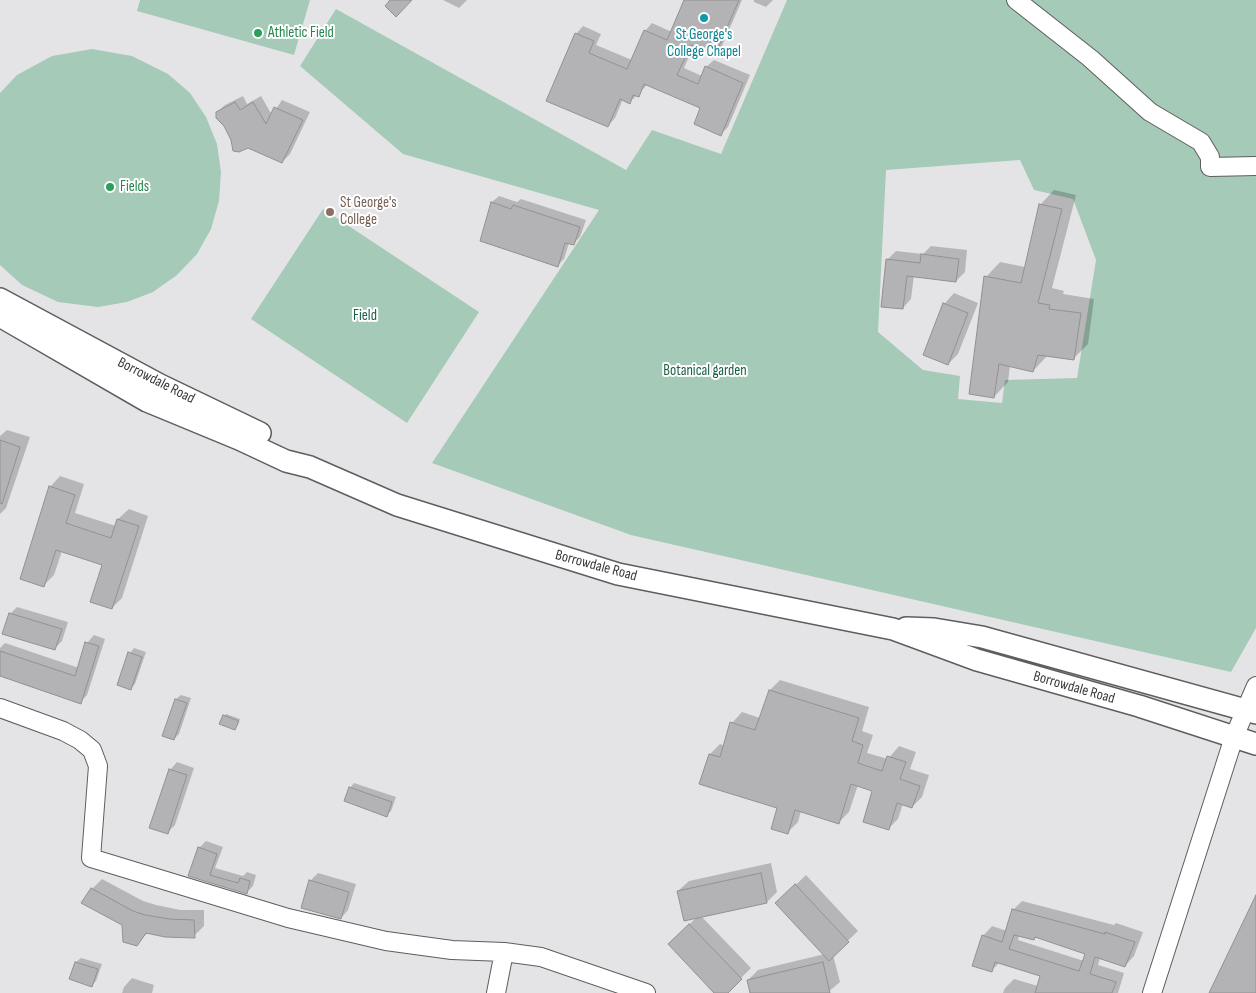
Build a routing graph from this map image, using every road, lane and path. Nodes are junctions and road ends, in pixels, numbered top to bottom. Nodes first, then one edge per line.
1 (1016, 0) edge
2 (1256, 166) edge
3 (0, 299) edge
4 (0, 316) edge
5 (310, 467) junction
6 (893, 629) junction
7 (1256, 686) edge
8 (0, 708) edge
9 (1250, 711) edge
10 (1234, 736) junction
11 (1256, 744) edge
12 (504, 952) junction
13 (496, 993) edge
14 (646, 993) edge
15 (1152, 993) edge

1 - 2 street
3 - 5 main road, Borrowdale Road
4 - 5 main road, Borrowdale Road
5 - 6 main road, Borrowdale Road
6 - 9 main road, Borrowdale Road
6 - 10 main road, Borrowdale Road
7 - 9 street
8 - 12 street
9 - 10 street
10 - 11 main road, Borrowdale Road
10 - 15 street
12 - 13 street
12 - 14 street

